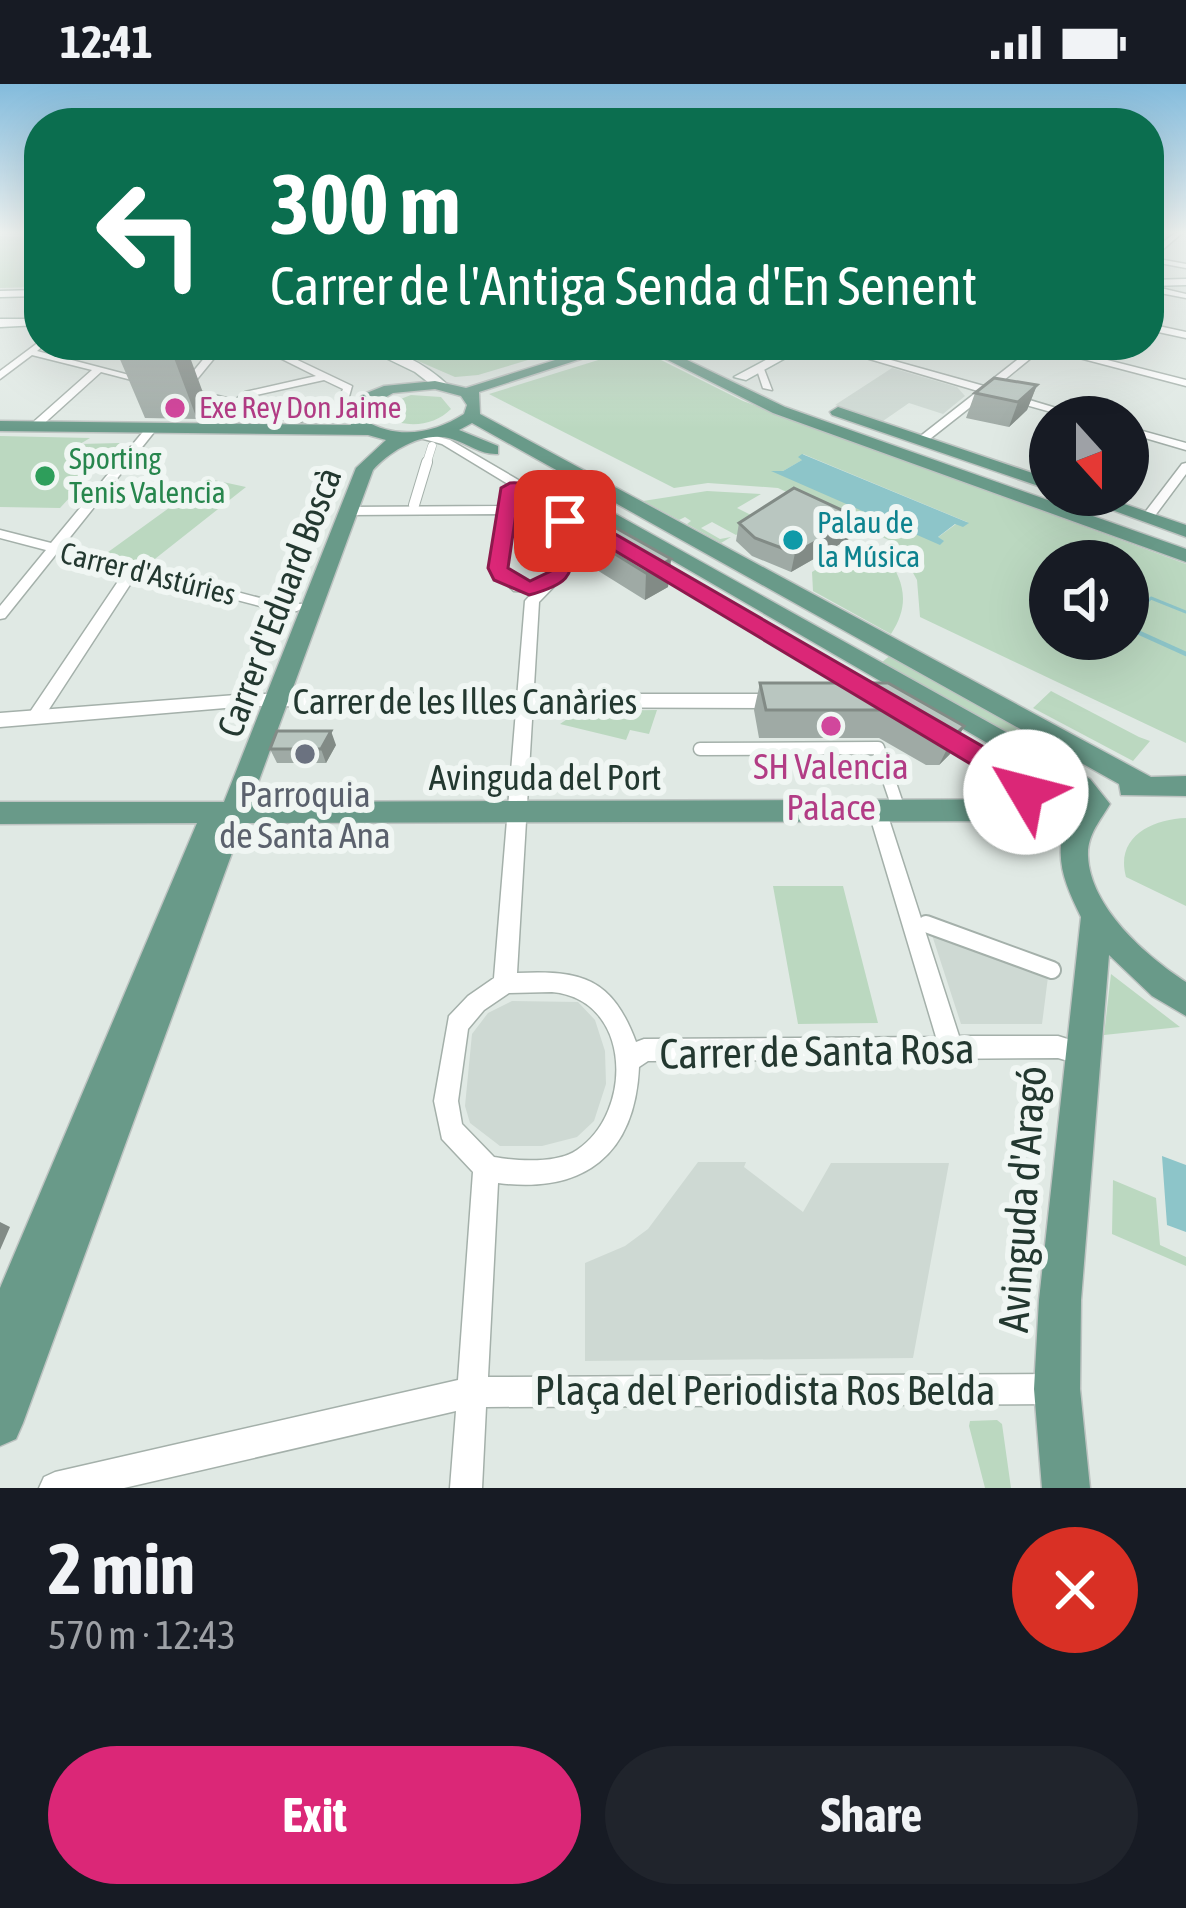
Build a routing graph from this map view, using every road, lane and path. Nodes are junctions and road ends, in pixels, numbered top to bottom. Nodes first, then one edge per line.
1 (24, 357) edge
2 (0, 360) edge
3 (72, 360) edge
4 (207, 360) edge
5 (290, 360) edge
6 (379, 360) edge
7 (399, 360) edge
8 (549, 360) edge
9 (562, 360) edge
10 (683, 360) edge
11 (699, 360) edge
12 (775, 360) edge
13 (880, 360) edge
14 (1021, 360) edge
15 (1097, 360) edge
16 (19, 361) junction
17 (99, 369) junction
18 (759, 369) junction
19 (0, 376) edge
20 (325, 377) junction
21 (733, 380) junction
22 (487, 381) junction
23 (1186, 383) edge
24 (404, 386) junction
25 (443, 386) junction
26 (768, 388) junction
27 (182, 390) junction
28 (986, 390) junction
29 (469, 395) junction
30 (367, 398) junction
31 (344, 399) junction
32 (1029, 402) edge
33 (236, 405) junction
34 (471, 416) junction
35 (297, 425) junction
36 (0, 426) edge
37 (34, 427) junction
38 (151, 429) junction
39 (205, 430) junction
40 (369, 430) junction
41 (447, 430) junction
42 (899, 434) junction
43 (1149, 436) edge
44 (422, 439) junction
45 (922, 440) junction
46 (880, 447) junction
47 (1186, 447) edge
48 (945, 448) junction
49 (534, 453) junction
50 (514, 462) junction
51 (926, 464) junction
52 (1186, 466) edge
53 (1029, 477) edge
54 (522, 487) junction
55 (565, 502) junction
56 (415, 505) dead end
57 (506, 510) junction
58 (348, 511) junction
59 (1114, 516) edge
60 (1141, 516) edge
61 (1147, 518) junction
62 (574, 524) junction
63 (1105, 526) junction
64 (1181, 530) edge
65 (0, 534) edge
66 (605, 536) edge
67 (624, 548) edge
68 (1162, 548) junction
69 (52, 549) junction
70 (718, 554) junction
71 (1186, 556) edge
72 (694, 564) junction
73 (133, 570) junction
74 (545, 586) junction
75 (764, 591) junction
76 (297, 608) junction
77 (0, 615) edge
78 (884, 700) junction
79 (268, 701) junction
80 (525, 701) junction
81 (809, 701) edge
82 (832, 701) edge
83 (926, 711) junction
84 (36, 716) junction
85 (0, 720) edge
86 (1068, 746) junction
87 (700, 749) dead end
88 (1048, 766) junction
89 (1144, 785) junction
90 (1186, 786) edge
91 (1092, 808) junction
92 (1044, 812) junction
93 (225, 813) junction
94 (517, 813) junction
95 (889, 813) junction
96 (1, 814) edge
97 (1096, 918) junction
98 (926, 924) dead end
99 (1052, 970) dead end
100 (505, 983) junction
101 (1186, 1000) edge
102 (951, 1048) junction
103 (1082, 1054) junction
104 (627, 1063) junction
105 (486, 1167) junction
106 (0, 1340) edge
107 (1058, 1389) junction
108 (472, 1391) junction
109 (0, 1423) edge
110 (55, 1488) edge
111 (466, 1488) edge
112 (1066, 1488) edge

1 - 16 street
2 - 16 street
3 - 17 street
4 - 27 street
5 - 20 street
6 - 24 main road
7 - 25 main road
8 - 22 main road
9 - 22 main road
10 - 21 main road
11 - 21 main road
12 - 18 main road
13 - 28 street
14 - 28 street
15 - 23 street
16 - 19 street
17 - 27 street
17 - 37 street
18 - 21 main road
18 - 26 street
20 - 31 street
20 - 33 street
21 - 26 main road
21 - 46 main road
22 - 25 main road
22 - 29 main road
24 - 25 main road
24 - 30 main road
25 - 29 main road
26 - 42 main road
27 - 33 street
28 - 32 street
28 - 45 street
29 - 34 main road
30 - 31 street
30 - 40 main road
31 - 35 street
33 - 35 street
33 - 39 street
34 - 41 main road
34 - 49 main road
35 - 39 main road
35 - 40 main road
36 - 37 main road
37 - 38 main road
38 - 39 main road
38 - 69 street
40 - 44 main road
40 - 76 main road, Carrer d'Eduard Boscà
41 - 44 main road
41 - 50 main road
42 - 45 main road
42 - 46 main road
43 - 47 street
44 - 54 street
44 - 56 street
44 - 58 main road, Carrer d'Eduard Boscà
45 - 48 main road
46 - 51 main road
48 - 51 main road
48 - 53 main road
49 - 50 main road
49 - 70 main road
50 - 55 main road
51 - 63 main road
52 - 61 street
54 - 55 street
54 - 57 street
55 - 62 street
55 - 72 main road
57 - 58 street
57 - 74 street
58 - 79 main road, Carrer d'Eduard Boscà
59 - 63 main road
60 - 61 main road
61 - 64 main road
62 - 66 street
62 - 74 street
63 - 68 main road
64 - 68 main road
65 - 69 street, Carrer d'Astúries
67 - 78 street
68 - 71 main road
69 - 73 street, Carrer d'Astúries
69 - 77 street
70 - 72 main road
70 - 75 main road
72 - 75 main road
73 - 76 street, Carrer d'Astúries
73 - 84 street
74 - 80 street
75 - 83 main road
75 - 86 main road
76 - 79 main road, Carrer d'Eduard Boscà
78 - 82 street
78 - 83 street
79 - 80 street, Carrer de les Illes Canàries
79 - 84 street, Carrer de les Illes Canàries
79 - 93 main road, Carrer d'Eduard Boscà
80 - 81 street, Carrer de les Illes Canàries
80 - 94 street
83 - 88 main road
83 - 92 street
84 - 85 street, Carrer de les Illes Canàries
86 - 88 main road
86 - 89 main road
87 - 95 street
88 - 91 main road
89 - 90 main road
89 - 91 main road
91 - 92 main road, Avinguda del Port
91 - 97 main road
92 - 95 main road, Avinguda del Port
93 - 94 main road, Avinguda del Port
93 - 96 main road, Avinguda del Port
93 - 106 main road
93 - 109 main road
94 - 95 main road, Avinguda del Port
94 - 100 street
95 - 102 street
97 - 101 main road
97 - 103 main road, Avinguda d'Aragó
98 - 99 street
100 - 104 street, Carrer de Santa Rosa
100 - 105 street
102 - 103 street, Carrer de Santa Rosa
102 - 104 street, Carrer de Santa Rosa
103 - 107 main road, Avinguda d'Aragó
104 - 105 street, Carrer de Santa Rosa
105 - 108 street
107 - 108 street, Plaça del Periodista Ros Belda
107 - 112 main road, Avinguda d'Aragó
108 - 110 street, Plaça del Periodista Ros Belda
108 - 111 street

